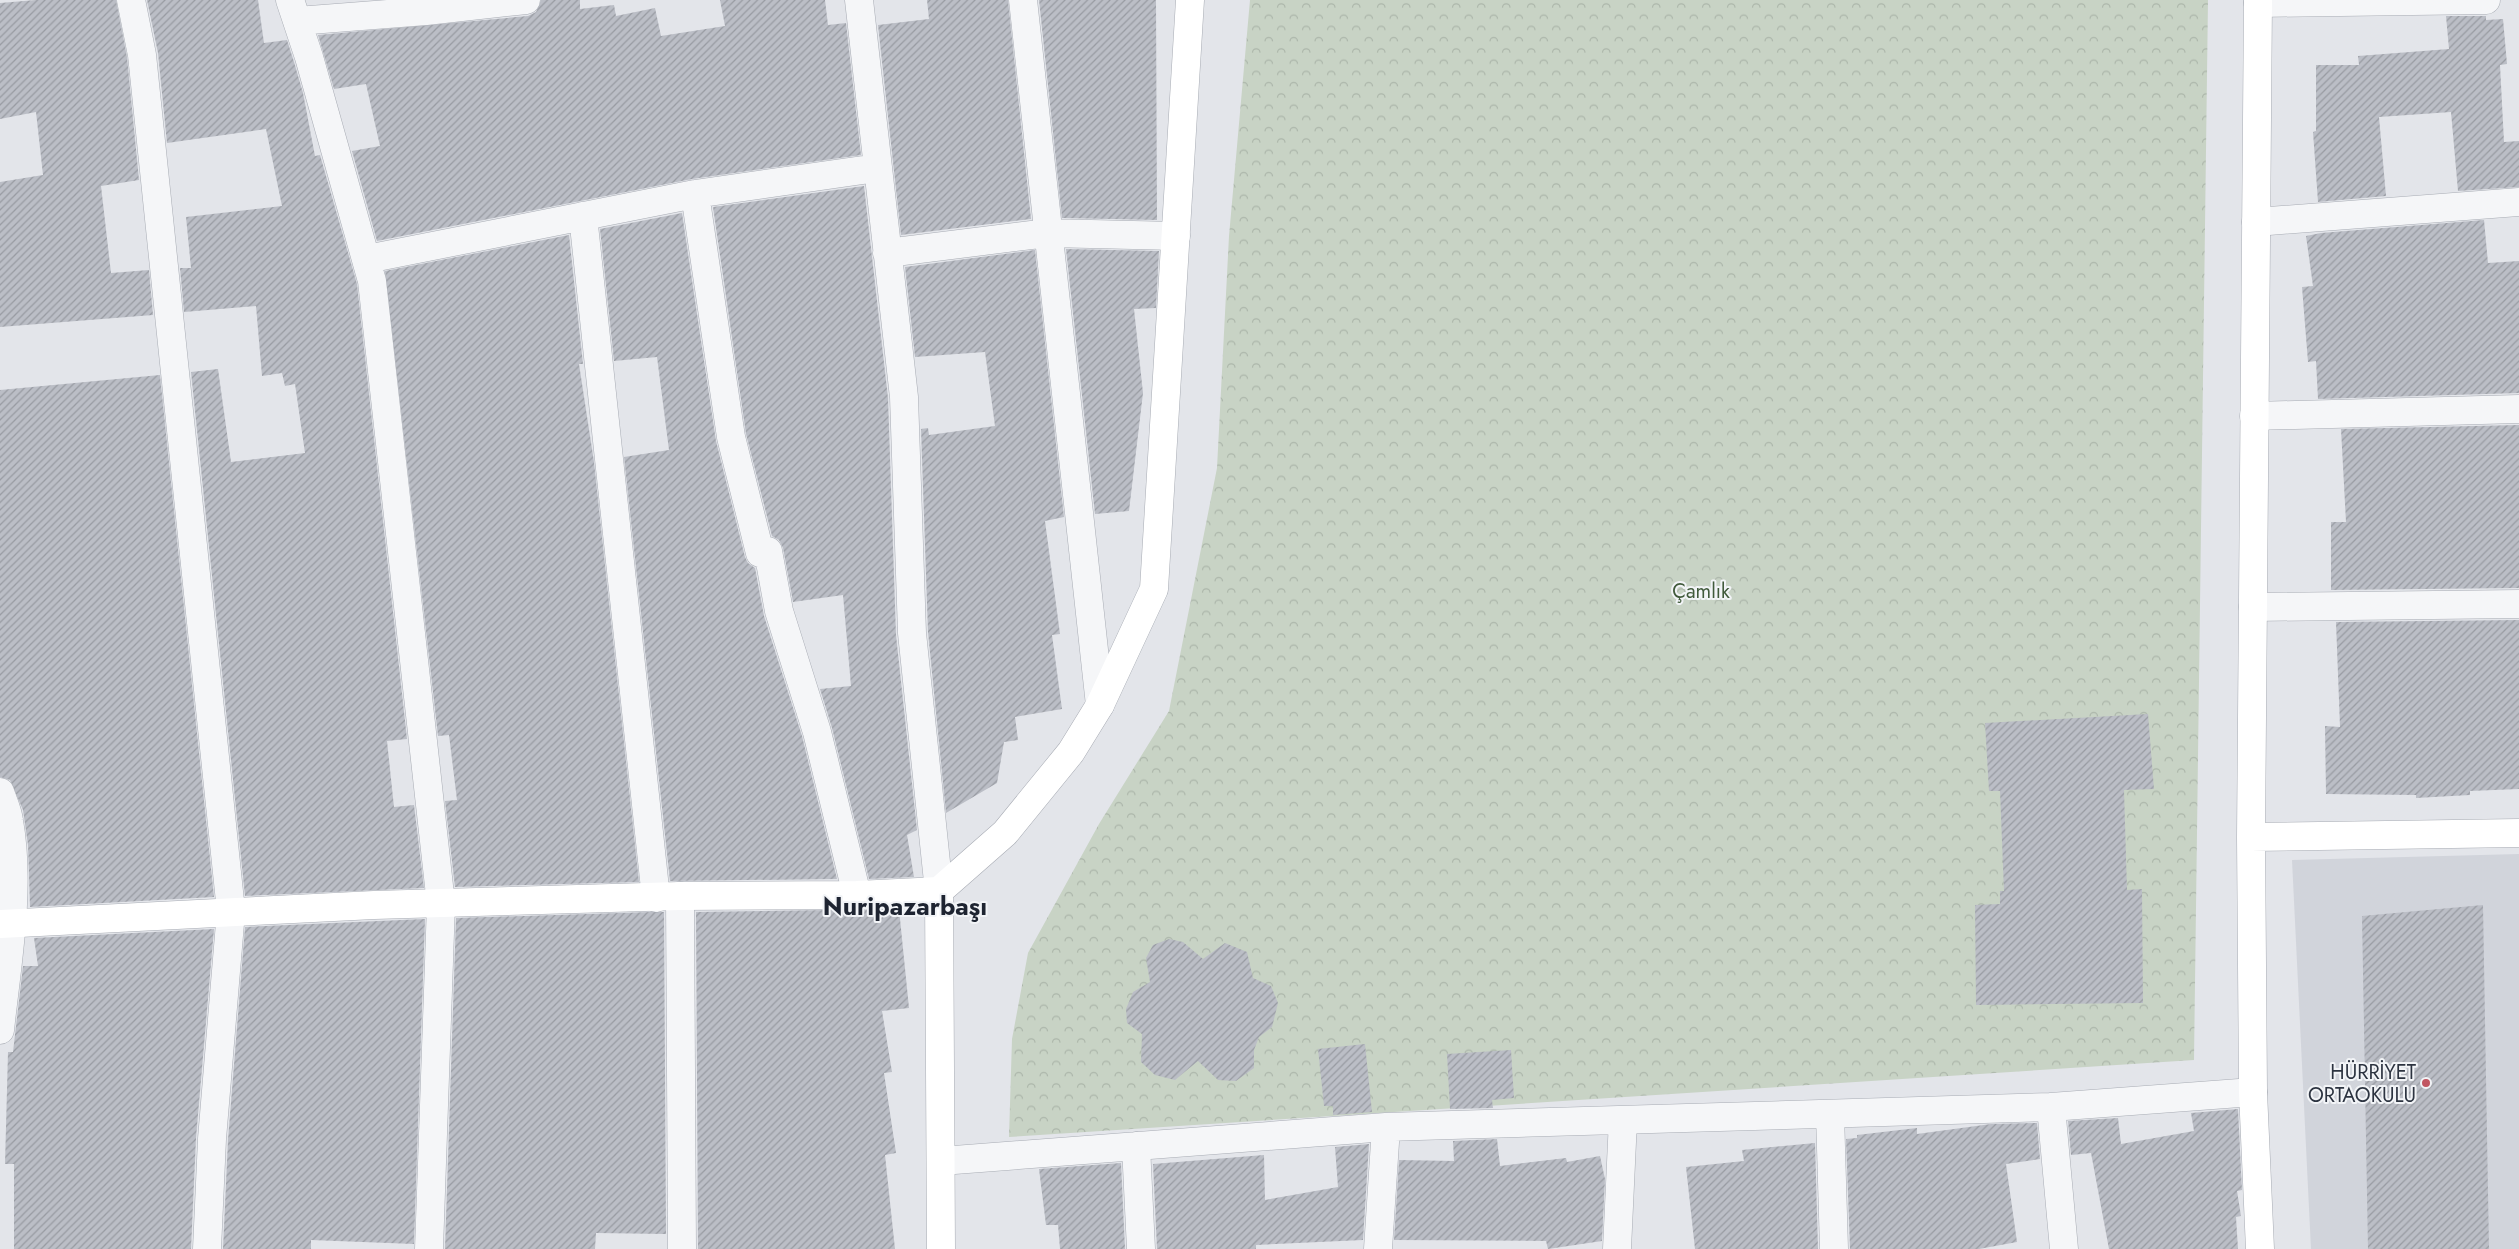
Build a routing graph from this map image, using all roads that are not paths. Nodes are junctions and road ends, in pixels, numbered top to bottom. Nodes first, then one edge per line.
1 (131, 0) edge
2 (526, 0) edge
3 (858, 0) edge
4 (1023, 0) edge
5 (1190, 0) edge
6 (2486, 0) edge
7 (2258, 2) edge
8 (425, 5) edge
9 (293, 10) edge
10 (877, 168) junction
11 (695, 194) junction
12 (2519, 202) edge
13 (583, 216) junction
14 (2256, 222) junction
15 (1048, 233) junction
16 (1176, 236) junction
17 (887, 253) junction
18 (367, 259) junction
19 (2519, 409) edge
20 (2254, 416) junction
21 (2519, 604) edge
22 (2253, 607) junction
23 (1100, 705) junction
24 (0, 792) edge
25 (2519, 833) edge
26 (2251, 837) junction
27 (939, 891) junction
28 (856, 895) junction
29 (668, 897) junction
30 (441, 904) junction
31 (231, 911) junction
32 (6, 923) edge
33 (0, 1030) edge
34 (2253, 1092) junction
35 (2050, 1107) junction
36 (1830, 1114) junction
37 (1622, 1120) junction
38 (1386, 1127) junction
39 (1136, 1146) junction
40 (941, 1161) junction
41 (207, 1249) edge
42 (430, 1249) edge
43 (682, 1249) edge
44 (941, 1249) edge
45 (1140, 1249) edge
46 (1378, 1249) edge
47 (1617, 1249) edge
48 (1834, 1249) edge
49 (2064, 1249) edge
50 (2260, 1249) edge

1 - 31 street
2 - 8 street
3 - 10 street
4 - 15 street
5 - 16 street
6 - 7 street
7 - 14 street
8 - 9 street
9 - 18 street
10 - 11 street
10 - 17 street
11 - 13 street
11 - 28 street
12 - 14 street
13 - 18 street
13 - 29 street
14 - 20 street
15 - 16 street
15 - 17 street
15 - 23 street
16 - 23 street
17 - 27 street
18 - 30 street
19 - 20 street
20 - 22 street
21 - 22 street
22 - 26 street
23 - 27 street
24 - 32 street
25 - 26 street
26 - 34 street
27 - 28 street
27 - 40 street
28 - 29 street
29 - 30 street
29 - 43 street
30 - 31 street
30 - 42 street
31 - 32 street
31 - 41 street
32 - 33 street
34 - 35 street
34 - 50 street
35 - 36 street
35 - 49 street
36 - 37 street
36 - 48 street
37 - 38 street
37 - 47 street
38 - 39 street
38 - 46 street
39 - 40 street
39 - 45 street
40 - 44 street

